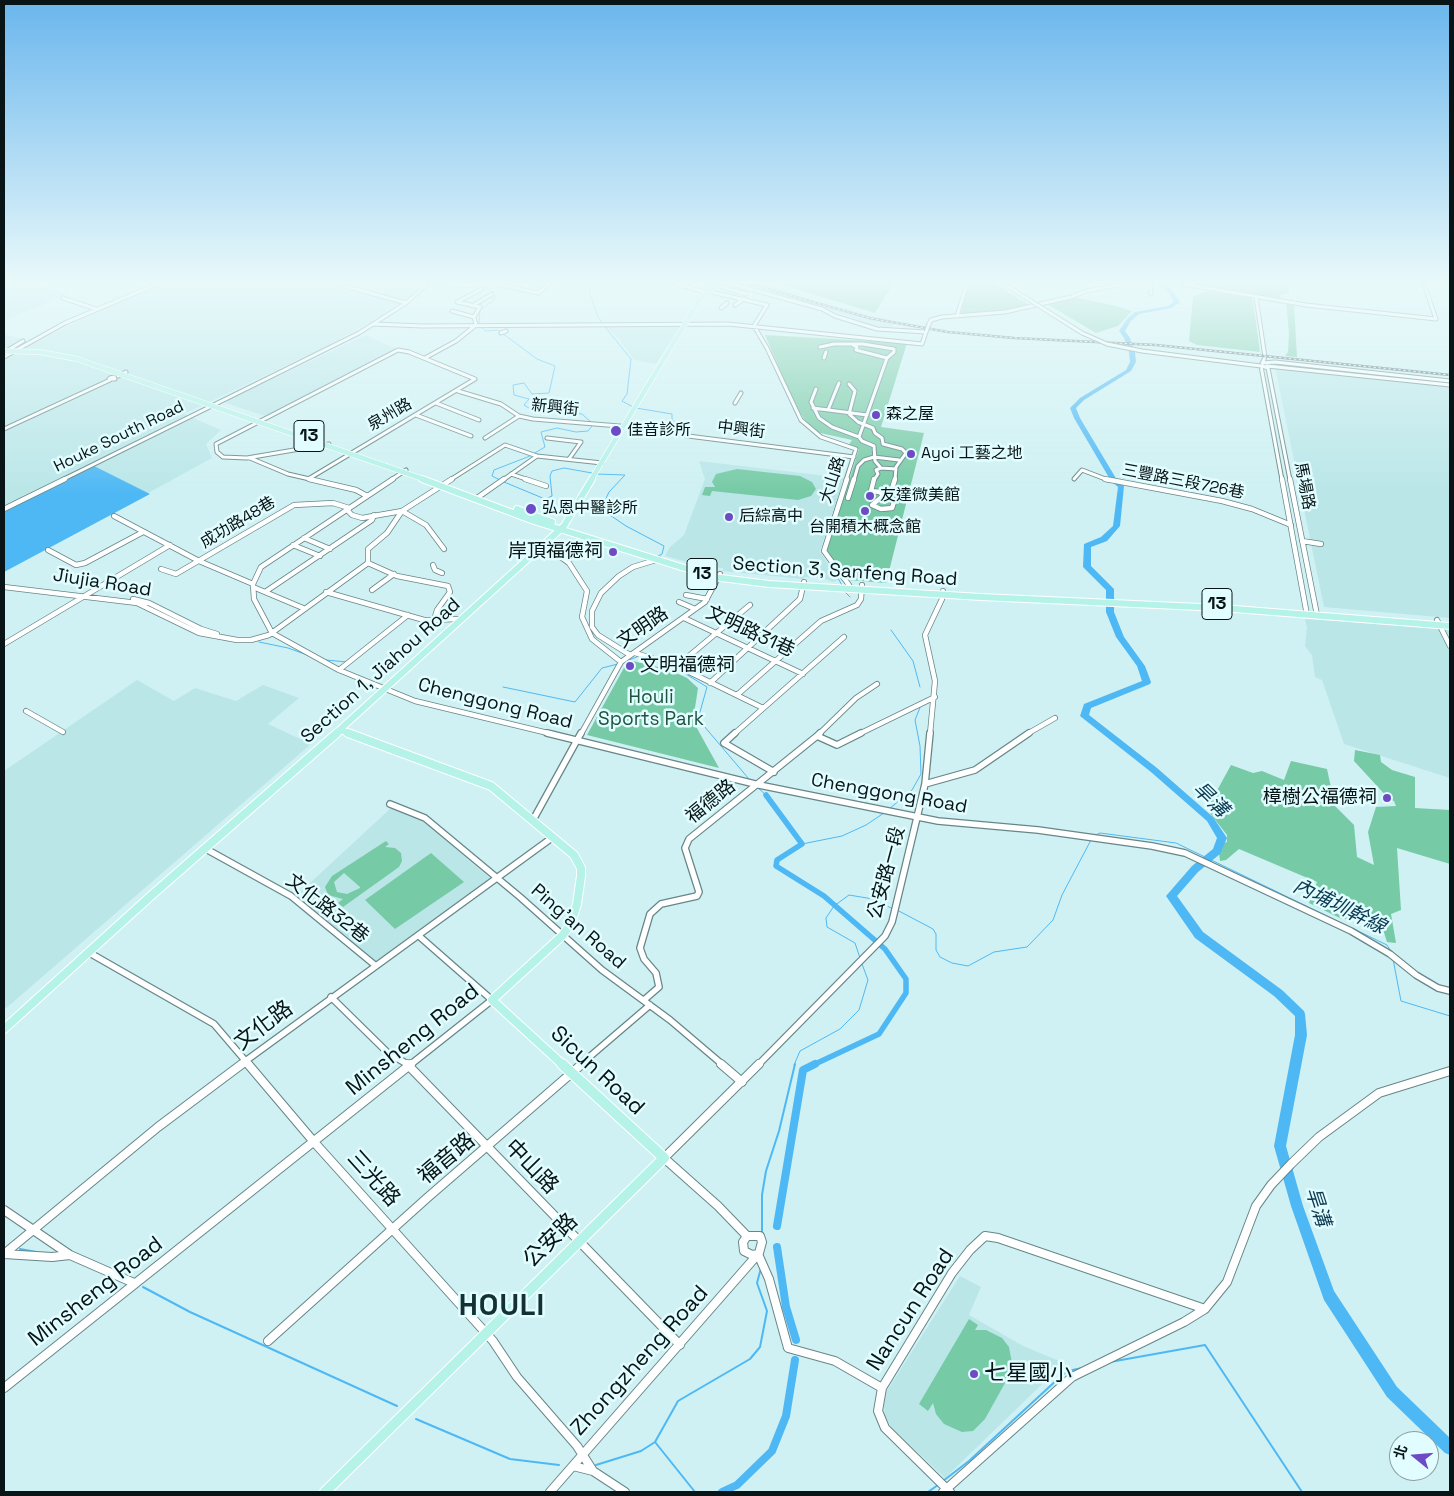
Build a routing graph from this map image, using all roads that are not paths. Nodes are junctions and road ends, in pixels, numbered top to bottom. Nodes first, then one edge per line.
1 (51, 354) edge
2 (318, 354) edge
3 (390, 354) edge
4 (411, 354) edge
5 (432, 354) edge
6 (667, 354) edge
7 (770, 354) edge
8 (825, 354) edge
9 (871, 354) edge
10 (892, 354) edge
11 (1166, 354) edge
12 (1178, 354) edge
13 (1265, 354) edge
14 (425, 358) junction
15 (824, 358) dead end
16 (887, 358) junction
17 (1261, 365) junction
18 (124, 373) junction
19 (1450, 381) edge
20 (839, 383) dead end
21 (850, 384) dead end
22 (1450, 386) edge
23 (816, 389) dead end
24 (458, 390) junction
25 (741, 393) dead end
26 (436, 403) junction
27 (735, 403) dead end
28 (212, 404) junction
29 (813, 408) junction
30 (828, 410) junction
31 (848, 412) junction
32 (867, 414) junction
33 (416, 415) junction
34 (519, 416) junction
35 (258, 420) junction
36 (479, 420) dead end
37 (864, 424) junction
38 (625, 426) junction
39 (4, 429) edge
40 (471, 436) dead end
41 (859, 437) junction
42 (485, 438) dead end
43 (547, 438) dead end
44 (882, 444) junction
45 (328, 445) junction
46 (874, 446) junction
47 (350, 453) junction
48 (537, 456) junction
49 (854, 457) junction
50 (874, 457) junction
51 (249, 458) junction
52 (570, 459) junction
53 (899, 460) junction
54 (602, 463) junction
55 (880, 468) junction
56 (896, 469) junction
57 (403, 471) junction
58 (511, 474) junction
59 (310, 478) junction
60 (1074, 479) dead end
61 (442, 485) junction
62 (546, 486) dead end
63 (890, 491) junction
64 (880, 492) junction
65 (367, 496) junction
66 (479, 497) junction
67 (848, 498) dead end
68 (4, 507) edge
69 (349, 508) junction
70 (402, 511) junction
71 (374, 515) junction
72 (114, 516) dead end
73 (1291, 525) junction
74 (562, 528) junction
75 (143, 532) junction
76 (304, 538) junction
77 (1302, 541) junction
78 (1322, 544) dead end
79 (170, 545) junction
80 (293, 545) junction
81 (544, 546) junction
82 (330, 549) junction
83 (444, 549) dead end
84 (48, 550) dead end
85 (320, 556) junction
86 (658, 559) junction
87 (199, 561) junction
88 (368, 563) junction
89 (434, 565) dead end
90 (160, 569) dead end
91 (442, 573) dead end
92 (394, 574) junction
93 (719, 576) junction
94 (804, 584) junction
95 (253, 585) junction
96 (4, 586) edge
97 (849, 587) junction
98 (862, 587) junction
99 (372, 590) dead end
100 (265, 592) junction
101 (326, 592) junction
102 (944, 593) junction
103 (86, 595) junction
104 (686, 595) dead end
105 (707, 599) junction
106 (679, 602) dead end
107 (750, 606) dead end
108 (303, 608) junction
109 (695, 610) junction
110 (1306, 612) junction
111 (1317, 613) junction
112 (408, 615) junction
113 (684, 618) junction
114 (464, 619) junction
115 (434, 620) junction
116 (1438, 622) junction
117 (1450, 622) edge
118 (1450, 626) edge
119 (272, 633) junction
120 (717, 634) junction
121 (844, 637) dead end
122 (4, 644) edge
123 (1450, 646) edge
124 (748, 649) junction
125 (632, 654) junction
126 (776, 661) junction
127 (621, 662) junction
128 (678, 666) junction
129 (339, 670) junction
130 (803, 674) junction
131 (710, 683) junction
132 (877, 684) dead end
133 (384, 689) junction
134 (737, 695) junction
135 (935, 697) junction
136 (763, 708) junction
137 (26, 711) dead end
138 (1055, 718) dead end
139 (340, 730) junction
140 (64, 732) dead end
141 (817, 736) junction
142 (579, 740) junction
143 (774, 772) junction
144 (759, 784) junction
145 (925, 784) junction
146 (390, 804) dead end
147 (918, 818) junction
148 (533, 820) junction
149 (553, 838) junction
150 (206, 849) junction
151 (497, 880) junction
152 (563, 935) junction
153 (420, 936) junction
154 (88, 952) junction
155 (376, 966) junction
156 (1450, 991) edge
157 (332, 997) junction
158 (492, 1000) junction
159 (647, 1003) junction
160 (4, 1029) edge
161 (247, 1061) junction
162 (410, 1066) junction
163 (1450, 1071) edge
164 (572, 1074) junction
165 (742, 1082) junction
166 (314, 1142) junction
167 (487, 1148) junction
168 (664, 1158) junction
169 (4, 1210) edge
170 (393, 1229) junction
171 (32, 1230) junction
172 (747, 1236) junction
173 (578, 1242) junction
174 (4, 1254) edge
175 (758, 1254) junction
176 (70, 1255) junction
177 (134, 1283) junction
178 (1205, 1309) junction
179 (486, 1334) junction
180 (268, 1341) dead end
181 (680, 1345) junction
182 (4, 1388) edge
183 (882, 1388) junction
184 (583, 1454) junction
185 (573, 1466) junction
186 (592, 1472) junction
187 (947, 1491) edge
188 (325, 1492) edge
189 (551, 1492) edge
190 (625, 1492) edge

1 - 18 main road, 13
2 - 28 street, Houke South Road
3 - 35 street, 泉州路
4 - 14 street, 泉州路
5 - 14 street
6 - 38 main road, Section 1, Jiahou Road
7 - 49 street, 大山路
8 - 15 street
9 - 16 street
10 - 16 street
11 - 17 street, bridge
12 - 17 street, bridge
13 - 17 street
14 - 24 street, 泉州路
16 - 32 street
17 - 19 street
17 - 22 street
17 - 73 street, 馬場路
17 - 77 street, 馬場路
18 - 28 main road, 13
18 - 39 street
20 - 30 street
21 - 31 street
23 - 29 street
24 - 26 street, 泉州路
24 - 34 street, 新興街
25 - 27 street
26 - 33 street, 泉州路
26 - 36 street
28 - 35 main road, 13
28 - 68 street, Houke South Road
29 - 30 street
29 - 41 street
30 - 31 street
31 - 32 street
31 - 37 street
32 - 37 street
33 - 40 street
33 - 47 street, 泉州路
34 - 38 street, 新興街
34 - 42 street
35 - 45 main road, 13
35 - 51 street
37 - 41 street
37 - 44 street
38 - 49 street, 中興街
38 - 54 main road, Section 1, Jiahou Road
41 - 46 street
43 - 52 street
44 - 46 street
44 - 53 street
45 - 47 main road, 13
45 - 51 street
46 - 50 street
47 - 57 main road, 13
47 - 59 street, 泉州路
48 - 52 street
48 - 58 street
48 - 61 street
49 - 97 street, 大山路
50 - 53 street
50 - 55 street
50 - 67 street
51 - 59 street
52 - 54 street
53 - 56 street
54 - 74 main road, Section 1, Jiahou Road
55 - 56 street
55 - 64 street
56 - 63 street
57 - 61 main road, 13
57 - 65 street
58 - 62 street
58 - 66 street
59 - 65 street
60 - 73 street, 三豐路三段726巷
61 - 66 main road, 13
61 - 70 street
63 - 64 street
63 - 64 street
65 - 69 street
66 - 74 main road, 13
69 - 71 street, 成功路48巷
69 - 76 street
69 - 87 street, 成功路48巷
70 - 71 street
70 - 83 street
70 - 88 street
71 - 82 street
72 - 75 street
73 - 110 street, 馬場路
74 - 81 main road, Section 1, Jiahou Road
74 - 86 main road, Section 3, Sanfeng Road / 13
75 - 79 street
75 - 84 street
76 - 80 street
76 - 82 street
77 - 78 street
77 - 111 street, 馬場路
79 - 87 street
79 - 103 street
80 - 85 street
80 - 95 street
81 - 114 main road, Section 1, Jiahou Road
81 - 127 street
82 - 85 street
85 - 100 street
86 - 93 main road, Section 3, Sanfeng Road / 13
86 - 125 street
87 - 90 street, 成功路48巷
87 - 95 street
88 - 92 street
88 - 101 street
89 - 91 street
92 - 99 street
92 - 115 street
93 - 94 main road, Section 3, Sanfeng Road / 13
93 - 105 street, 文明路
94 - 97 main road, Section 3, Sanfeng Road / 13
94 - 124 street
95 - 100 street
95 - 119 street
96 - 103 street, Jiujia Road
97 - 98 main road, Section 3, Sanfeng Road / 13
98 - 102 main road, Section 3, Sanfeng Road / 13
98 - 126 street
100 - 108 street
101 - 108 street
101 - 112 street
102 - 110 main road, Section 3, Sanfeng Road / 13
102 - 135 street, 公安路一段
103 - 119 street, Jiujia Road
103 - 122 street
104 - 105 street
105 - 109 street, 文明路
106 - 109 street
107 - 120 street
108 - 119 street
109 - 113 street, 文明路
110 - 111 main road, 13
111 - 116 main road, 13
112 - 115 street
112 - 129 street
113 - 120 street, 文明路31巷
113 - 125 street, 文明路
114 - 115 street
114 - 133 main road, Section 1, Jiahou Road
116 - 117 main road, 13
116 - 118 main road, 13
116 - 123 street
119 - 129 street, Chenggong Road
120 - 124 street, 文明路31巷
120 - 128 street
121 - 130 street
124 - 126 street, 文明路31巷
124 - 131 street
125 - 127 street, 文明路
125 - 128 street
126 - 130 street, 文明路31巷
126 - 134 street
127 - 142 street, 文明路
128 - 131 street
129 - 133 street, Chenggong Road
130 - 136 street
131 - 134 street
132 - 141 street, 福德路
133 - 139 main road, Section 1, Jiahou Road
133 - 142 street, Chenggong Road
134 - 136 street
135 - 141 street
135 - 145 street, 公安路一段
136 - 143 street
137 - 140 street
138 - 145 street
139 - 148 main road, Minsheng Road
139 - 150 main road, Section 1, Jiahou Road
141 - 143 street, 福德路
142 - 144 street, Chenggong Road
142 - 148 street, 文明路
143 - 144 street, 福德路
144 - 147 street, Chenggong Road
144 - 159 street, 福德路
145 - 147 street, 公安路一段
146 - 151 street, Ping'an Road
147 - 156 street, Chenggong Road
147 - 165 street, 公安路一段
148 - 149 main road, Minsheng Road
149 - 151 street, 文化路
149 - 152 main road, Minsheng Road
150 - 154 main road, Section 1, Jiahou Road
150 - 155 street, 文化路32巷
151 - 152 street, Ping'an Road
151 - 153 street, 文化路
152 - 158 main road, Minsheng Road
152 - 159 street, Ping'an Road
153 - 155 street, 文化路
153 - 158 street, Sicun Road
154 - 160 main road, Section 1, Jiahou Road
154 - 161 street, 三光路
155 - 157 street, 文化路
157 - 161 street, 文化路
157 - 162 street, 中山路
158 - 162 street, Minsheng Road
158 - 164 main road, Sicun Road
159 - 164 street, 福音路
159 - 165 street, Ping'an Road
161 - 166 street, 三光路
161 - 171 street, 文化路
162 - 166 street, Minsheng Road
162 - 167 street, 中山路
163 - 178 street
164 - 167 street, 福音路
164 - 168 main road, Sicun Road
165 - 168 street, 公安路
166 - 170 street, 三光路
166 - 177 street, Minsheng Road
167 - 170 street, 福音路
167 - 173 street, 中山路
168 - 172 street, Sicun Road
168 - 173 main road, 公安路
169 - 171 street
170 - 179 street, 三光路
170 - 180 street, 福音路
171 - 174 street, 文化路
171 - 176 street
172 - 175 street, Sicun Road
172 - 175 street
173 - 179 main road, 公安路
173 - 181 street, 中山路
174 - 176 street
175 - 181 street, Zhongzheng Road
175 - 183 street, Nancun Road
176 - 177 street
177 - 182 street, Minsheng Road
178 - 183 street, Nancun Road
178 - 187 street
179 - 184 street, 三光路
179 - 188 main road, 公安路
181 - 184 street, Zhongzheng Road
183 - 187 street
184 - 185 street, Zhongzheng Road
184 - 186 street, 三光路
185 - 186 street
185 - 189 street, Zhongzheng Road
186 - 190 street

